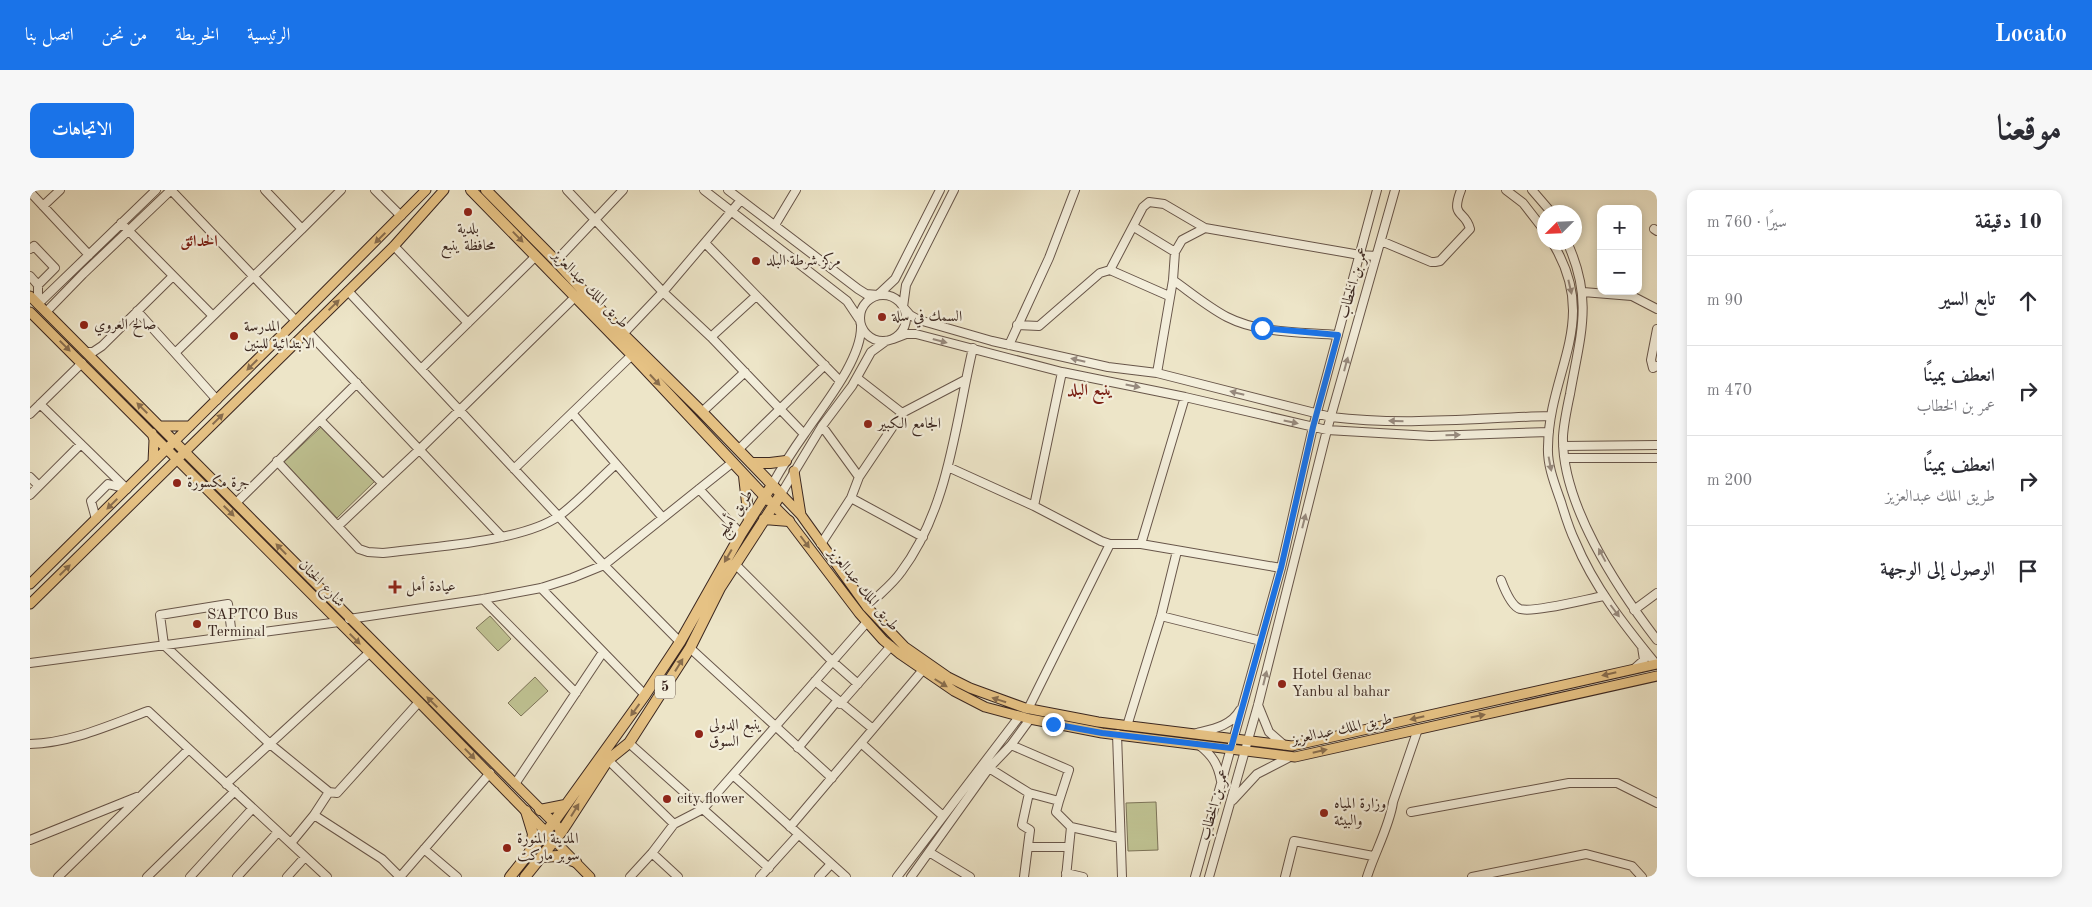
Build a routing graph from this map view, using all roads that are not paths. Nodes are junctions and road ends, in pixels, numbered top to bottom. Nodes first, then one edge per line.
1 (60, 190) edge
2 (156, 190) edge
3 (171, 190) edge
4 (265, 190) edge
5 (341, 190) edge
6 (375, 190) edge
7 (444, 190) edge
8 (452, 190) edge
9 (462, 190) edge
10 (472, 190) edge
11 (566, 190) edge
12 (623, 190) edge
13 (704, 190) edge
14 (728, 190) edge
15 (796, 190) edge
16 (940, 190) edge
17 (954, 190) edge
18 (1075, 190) edge
19 (1378, 190) edge
20 (1395, 190) edge
21 (1461, 190) edge
22 (1506, 190) edge
23 (1532, 190) edge
24 (30, 192) edge
25 (423, 192) edge
26 (489, 196) edge
27 (741, 200) junction
28 (435, 201) junction
29 (1545, 205) edge
30 (43, 206) junction
31 (733, 211) junction
32 (402, 216) junction
33 (595, 220) junction
34 (1537, 221) edge
35 (121, 223) junction
36 (775, 225) junction
37 (1134, 227) junction
38 (1205, 228) junction
39 (302, 229) junction
40 (129, 231) junction
41 (1381, 241) junction
42 (706, 244) junction
43 (394, 246) junction
44 (30, 249) edge
45 (1556, 250) edge
46 (1570, 250) edge
47 (1175, 252) junction
48 (89, 255) junction
49 (1360, 255) junction
50 (536, 256) junction
51 (1376, 256) junction
52 (556, 260) junction
53 (80, 264) junction
54 (1110, 270) junction
55 (83, 274) junction
56 (30, 276) edge
57 (173, 276) junction
58 (252, 276) junction
59 (1172, 280) junction
60 (38, 285) junction
61 (348, 291) junction
62 (664, 292) junction
63 (1583, 292) junction
64 (878, 295) junction
65 (30, 296) edge
66 (756, 296) junction
67 (1169, 296) junction
68 (576, 297) junction
69 (38, 304) junction
70 (903, 307) junction
71 (1657, 309) edge
72 (138, 311) junction
73 (30, 312) edge
74 (46, 312) junction
75 (213, 316) junction
76 (296, 321) junction
77 (468, 323) junction
78 (860, 323) junction
79 (1017, 325) junction
80 (1657, 329) edge
81 (307, 331) junction
82 (623, 334) junction
83 (1338, 335) junction
84 (711, 337) junction
85 (890, 340) junction
86 (1009, 344) junction
87 (973, 348) junction
88 (86, 352) junction
89 (176, 353) junction
90 (632, 356) junction
91 (82, 363) junction
92 (824, 365) junction
93 (1657, 366) edge
94 (421, 369) junction
95 (745, 372) junction
96 (1062, 372) junction
97 (1157, 373) junction
98 (857, 378) junction
99 (965, 380) junction
100 (840, 381) junction
101 (357, 383) junction
102 (1185, 397) junction
103 (217, 400) junction
104 (40, 404) junction
105 (781, 410) junction
106 (460, 411) junction
107 (702, 412) junction
108 (1317, 413) junction
109 (30, 414) edge
110 (572, 414) junction
111 (902, 414) junction
112 (1549, 416) junction
113 (1331, 418) junction
114 (320, 420) junction
115 (160, 426) junction
116 (190, 426) junction
117 (822, 426) junction
118 (1313, 427) junction
119 (1327, 430) junction
120 (1549, 432) junction
121 (151, 433) junction
122 (804, 434) junction
123 (196, 440) junction
124 (175, 441) junction
125 (81, 444) junction
126 (1564, 446) junction
127 (1657, 446) edge
128 (167, 449) junction
129 (420, 449) junction
130 (739, 449) junction
131 (185, 451) junction
132 (1565, 458) junction
133 (1657, 458) edge
134 (177, 459) junction
135 (277, 461) junction
136 (786, 461) junction
137 (153, 462) junction
138 (196, 462) junction
139 (733, 462) junction
140 (751, 463) junction
141 (616, 464) junction
142 (948, 467) junction
143 (514, 469) junction
144 (189, 470) junction
145 (794, 471) junction
146 (164, 472) junction
147 (744, 475) junction
148 (30, 476) edge
149 (859, 477) junction
150 (383, 484) junction
151 (772, 485) junction
152 (39, 486) junction
153 (127, 489) junction
154 (699, 489) junction
155 (781, 494) junction
156 (30, 495) edge
157 (765, 496) junction
158 (851, 498) junction
159 (236, 503) junction
160 (773, 505) junction
161 (1034, 506) junction
162 (800, 515) junction
163 (558, 516) junction
164 (663, 518) junction
165 (96, 519) junction
166 (764, 519) junction
167 (749, 521) junction
168 (789, 521) junction
169 (338, 526) junction
170 (741, 534) junction
171 (502, 537) junction
172 (923, 537) junction
173 (821, 544) junction
174 (1110, 544) junction
175 (1141, 544) junction
176 (1178, 551) junction
177 (735, 564) junction
178 (604, 565) junction
179 (1281, 568) junction
180 (1501, 580) dead end
181 (30, 584) edge
182 (541, 588) junction
183 (1657, 593) edge
184 (1604, 596) junction
185 (484, 599) junction
186 (30, 604) edge
187 (866, 607) junction
188 (1634, 610) junction
189 (1161, 616) junction
190 (350, 619) junction
191 (339, 622) junction
192 (867, 622) junction
193 (232, 636) junction
194 (1657, 640) edge
195 (1261, 641) junction
196 (680, 642) junction
197 (164, 645) junction
198 (890, 646) junction
199 (1641, 646) junction
200 (690, 648) junction
201 (603, 652) junction
202 (369, 653) junction
203 (832, 661) junction
204 (30, 663) edge
205 (1657, 664) edge
206 (1634, 669) junction
207 (922, 671) junction
208 (1657, 676) edge
209 (815, 681) junction
210 (858, 684) junction
211 (576, 693) junction
212 (645, 695) junction
213 (419, 702) junction
214 (838, 702) junction
215 (1244, 704) junction
216 (1258, 705) junction
217 (1028, 708) junction
218 (1019, 717) junction
219 (1030, 719) junction
220 (1127, 726) junction
221 (775, 727) junction
222 (1418, 728) junction
223 (873, 729) junction
224 (1197, 733) junction
225 (1117, 734) junction
226 (1234, 738) junction
227 (1248, 740) junction
228 (862, 743) junction
229 (30, 744) edge
230 (270, 744) junction
231 (629, 744) junction
232 (1198, 744) junction
233 (1011, 745) junction
234 (1285, 746) junction
235 (798, 748) junction
236 (1231, 748) junction
237 (189, 749) junction
238 (1245, 750) junction
239 (1290, 757) junction
240 (608, 760) junction
241 (989, 768) junction
242 (490, 773) junction
243 (733, 775) junction
244 (832, 778) junction
245 (226, 784) junction
246 (515, 784) junction
247 (1221, 784) junction
248 (235, 791) junction
249 (329, 792) junction
250 (1029, 793) junction
251 (140, 796) junction
252 (1059, 801) junction
253 (1230, 803) junction
254 (1657, 803) edge
255 (565, 805) junction
256 (252, 809) junction
257 (703, 809) junction
258 (540, 810) junction
259 (526, 811) junction
260 (1411, 812) dead end
261 (314, 815) junction
262 (943, 816) junction
263 (553, 823) junction
264 (674, 824) junction
265 (790, 827) junction
266 (1072, 827) junction
267 (562, 831) junction
268 (278, 832) junction
269 (546, 832) junction
270 (798, 835) junction
271 (1120, 838) junction
272 (30, 840) edge
273 (555, 840) junction
274 (290, 843) junction
275 (1028, 847) junction
276 (1069, 847) junction
277 (424, 849) junction
278 (530, 851) junction
279 (929, 852) junction
280 (652, 853) junction
281 (305, 856) junction
282 (1373, 856) junction
283 (541, 857) junction
284 (576, 862) junction
285 (831, 864) junction
286 (769, 868) junction
287 (1066, 875) edge
288 (58, 877) edge
289 (147, 877) edge
290 (190, 877) edge
291 (237, 877) edge
292 (287, 877) edge
293 (327, 877) edge
294 (400, 877) edge
295 (457, 877) edge
296 (510, 877) edge
297 (525, 877) edge
298 (590, 877) edge
299 (630, 877) edge
300 (678, 877) edge
301 (760, 877) edge
302 (819, 877) edge
303 (846, 877) edge
304 (897, 877) edge
305 (910, 877) edge
306 (970, 877) edge
307 (1024, 877) edge
308 (1083, 877) edge
309 (1122, 877) edge
310 (1195, 877) edge
311 (1209, 877) edge
312 (1285, 877) edge
313 (1367, 877) edge
314 (1472, 877) edge
315 (1642, 877) edge

1 - 30 street
2 - 35 street
3 - 40 street
3 - 58 street
4 - 39 street
5 - 39 street
6 - 32 street
7 - 28 main road
8 - 28 main road
9 - 26 main road
10 - 26 highway, طريق الملك عبدالعزيز
11 - 33 street
12 - 33 street
13 - 31 street
14 - 27 street
15 - 36 street
16 - 64 street
17 - 70 street
18 - 79 street
19 - 49 street, عمر بن الخطاب
20 - 41 street, عمر بن الخطاب
21 - 41 street
22 - 34 street
23 - 29 street
24 - 30 street
25 - 32 main road
26 -> 50 highway, طريق الملك عبدالعزيز
26 - 52 highway, طريق الملك عبدالعزيز
27 - 31 street
27 - 36 street
28 - 43 main road
30 - 48 street
31 - 42 street
31 - 78 street
32 -> 76 main road
33 - 52 street
33 - 62 street
35 - 40 street
35 - 48 street
36 - 64 street
37 - 38 street
37 - 47 street
37 - 54 street
38 - 47 street
38 - 49 street
39 - 58 street
40 - 55 street
40 - 57 street
41 - 51 street, عمر بن الخطاب
42 - 62 street
42 - 66 street
43 - 61 main road
43 - 77 street
44 - 60 street
45 -> 112 street
46 - 63 street
47 - 59 street
48 - 53 street
49 - 51 street
49 - 83 street, عمر بن الخطاب
50 - 68 highway, طريق الملك عبدالعزيز
50 - 77 street
113 -> 51 street, عمر بن الخطاب
52 - 82 highway, طريق الملك عبدالعزيز
53 - 55 street
53 - 69 street
54 - 67 street
54 - 79 street
55 - 74 street
56 - 60 street
57 - 72 street
57 - 75 street
58 - 75 street
58 - 76 street
59 - 67 street
59 - 83 street
60 - 69 street
81 -> 61 main road
61 - 94 street
62 - 82 street
62 - 84 street
63 - 71 street
63 - 126 street
64 - 70 street
64 - 78 street
65 - 69 main road, شارع الحنان
66 - 84 street
66 - 92 street
67 - 97 street
68 - 90 highway, طريق الملك عبدالعزيز
68 - 106 street
69 - 74 main road, شارع الحنان
70 - 85 street
70 - 86 street
72 - 88 street
72 - 89 street
73 -> 91 main road, شارع الحنان
74 - 88 main road, شارع الحنان
75 - 89 street
76 -> 103 main road
77 - 94 street
78 - 85 street
78 - 100 street
79 - 86 street
80 - 93 street
81 - 101 street
123 -> 81 main road
82 - 107 highway, طريق الملك عبدالعزيز
83 - 108 street, عمر بن الخطاب
84 - 95 street
85 -> 87 street
85 - 98 street
97 -> 86 street
87 - 96 street
87 - 99 street
115 -> 88 main road, شارع الحنان
89 - 103 street
90 - 110 street
90 -> 139 highway, طريق الملك عبدالعزيز
91 - 104 street
91 - 121 main road, شارع الحنان
92 - 100 street
92 - 105 street
94 - 106 street
95 - 105 street
95 - 107 street
96 -> 102 street
96 - 161 street
108 -> 97 street
98 - 111 street
98 - 117 street
99 - 111 street
99 - 142 street
100 - 122 street
101 - 114 street
101 - 129 street
102 -> 118 street
102 - 175 street
103 - 116 main road
104 - 109 street
104 - 125 street
105 - 122 street
105 - 130 street
106 - 129 street
106 - 143 street
107 - 130 highway, طريق الملك عبدالعزيز
108 - 113 street
108 - 118 street, عمر بن الخطاب
110 - 141 street
110 - 143 street
111 - 149 street
112 -> 113 street
112 - 120 street
113 - 119 street, عمر بن الخطاب
114 - 135 street
114 - 150 street
115 - 116 main road
115 - 124 main road, شارع الحنان
116 - 124 main road
117 - 145 street
117 - 149 street
118 - 119 street
118 - 179 street, عمر بن الخطاب
119 -> 120 street
216 -> 119 street, عمر بن الخطاب
120 -> 184 street
121 - 128 main road, شارع الحنان
121 - 137 main road
122 - 136 street
123 - 131 main road
123 - 138 main road
124 - 128 main road
124 - 131 main road, شارع الحنان
125 - 152 street
125 - 153 street
126 - 127 street
126 - 132 street
128 - 134 main road, شارع الحنان
128 - 137 main road
129 - 150 street
129 - 171 street
130 - 140 highway, طريق الملك عبدالعزيز
131 - 134 main road
131 - 138 main road, شارع الحنان
132 - 133 street
188 -> 132 street
134 - 144 main road, شارع الحنان
134 - 146 main road
135 - 159 street
135 - 169 street
136 - 140 highway
136 - 151 street
137 - 153 main road
138 - 159 main road, شارع الحنان
139 - 147 highway, طريق الملك عبدالعزيز
139 - 154 street
140 - 151 highway, طريق الملك عبدالعزيز
141 - 163 street
141 - 164 street
142 - 161 street
142 - 172 street
143 - 163 street
144 - 146 main road
144 -> 191 main road, شارع الحنان
145 - 155 street
145 - 162 main road
186 -> 146 main road
147 - 157 highway, طريق الملك عبدالعزيز
147 - 167 highway
148 - 152 street
149 - 158 street
150 - 169 street
151 - 155 highway, طريق أملج
151 - 157 highway, طريق أملج / 5
152 - 156 street
153 -> 165 main road
153 - 165 street
154 - 164 street
154 - 170 street
155 - 160 highway, طريق أملج / 5
155 - 162 main road, طريق الملك عبدالعزيز
157 - 160 highway, طريق الملك عبدالعزيز
157 - 167 highway, طريق أملج / 5
158 - 172 street
158 - 173 street
190 -> 159 main road, شارع الحنان
160 - 166 highway, طريق أملج / 5
160 - 168 main road, طريق الملك عبدالعزيز
161 - 174 street
162 - 173 main road, طريق الملك عبدالعزيز
163 - 171 street
163 - 178 street
164 - 178 street
165 - 181 main road
166 - 168 highway
166 - 177 highway, طريق أملج / 5
167 - 170 highway, طريق أملج / 5
168 -> 192 main road, طريق الملك عبدالعزيز
169 - 171 street
170 -> 196 highway, طريق أملج / 5
172 - 187 street
173 - 187 main road, طريق الملك عبدالعزيز
174 - 175 street
174 - 217 street
175 - 176 street
176 - 179 street
176 - 189 street
177 - 200 highway, طريق أملج / 5
177 - 203 street
178 - 182 street
178 - 196 street
179 - 195 street, عمر بن الخطاب
180 - 184 street
182 - 185 street
182 - 201 street
183 - 188 street
184 -> 199 street
185 - 190 street
185 - 211 street
217 -> 187 main road, طريق الملك عبدالعزيز
188 - 194 street
189 - 195 street
189 - 220 street
246 -> 190 main road, شارع الحنان
191 - 193 street
191 -> 202 main road, شارع الحنان
192 - 198 main road, طريق الملك عبدالعزيز
192 - 203 street
193 - 197 street
193 - 197 street
195 - 215 street, عمر بن الخطاب
196 - 212 highway, طريق أملج / 5
197 - 204 street
197 - 230 street
198 - 207 main road, طريق الملك عبدالعزيز
198 - 210 street
199 - 205 street
199 - 206 street
200 - 221 street
231 -> 200 highway, طريق أملج / 5
201 - 211 street
201 - 212 street
202 - 213 main road, شارع الحنان
202 - 230 street
203 - 209 street
203 - 210 street
205 - 206 main road, طريق الملك عبدالعزيز
206 -> 234 main road, طريق الملك عبدالعزيز
207 -> 218 main road, طريق الملك عبدالعزيز
207 - 223 street
222 -> 208 main road, طريق الملك عبدالعزيز
209 - 214 street
209 - 221 street
210 - 214 street
211 - 246 street
212 -> 255 highway, طريق أملج / 5
213 -> 242 main road, شارع الحنان
213 - 249 street
214 - 223 street
214 - 235 street
215 - 224 street
215 - 226 street, عمر بن الخطاب
216 - 227 street, عمر بن الخطاب
216 - 234 street
217 - 220 main road, طريق الملك عبدالعزيز
218 - 219 main road, طريق الملك عبدالعزيز
218 - 262 street
219 - 225 main road, طريق الملك عبدالعزيز
219 - 233 street
220 - 224 main road, طريق الملك عبدالعزيز
221 - 235 street
221 - 243 street
239 -> 222 main road, طريق الملك عبدالعزيز
222 - 282 street
223 - 228 street
224 - 226 main road, طريق الملك عبدالعزيز
225 - 232 main road, طريق الملك عبدالعزيز
225 - 271 street
226 - 227 main road, طريق الملك عبدالعزيز
226 - 236 street, عمر بن الخطاب
227 - 234 main road, طريق الملك عبدالعزيز
227 - 238 street, عمر بن الخطاب
228 - 244 street
228 - 262 street
229 - 237 street
230 - 245 street
230 - 249 street
231 - 240 highway, طريق أملج / 5
231 - 257 street
232 - 236 main road, طريق الملك عبدالعزيز
232 - 247 street
233 - 241 street
233 - 252 street
235 - 244 street
236 - 238 main road, طريق الملك عبدالعزيز
236 - 247 street, عمر بن الخطاب
237 - 245 street
237 - 251 street
238 - 239 main road, طريق الملك عبدالعزيز
238 - 253 street, عمر بن الخطاب
239 - 253 street
240 - 264 street
267 -> 240 highway, طريق أملج / 5
241 - 250 street
241 - 279 street
242 - 259 main road, شارع الحنان
242 - 277 street
243 - 257 street
243 - 265 street
244 - 265 street
245 - 248 street
246 - 258 main road, شارع الحنان
247 - 310 street, عمر بن الخطاب
248 - 256 street
248 - 289 street
249 - 261 street
250 - 252 street
250 - 275 street
251 - 272 street
251 - 288 street
252 - 266 street
253 - 311 street, عمر بن الخطاب
254 - 260 street
255 - 258 highway
255 - 263 highway, طريق أملج / 5
256 - 268 street
256 - 290 street
257 - 264 street
257 - 286 street
258 - 263 main road, شارع الحنان
259 - 269 main road, شارع الحنان
259 - 278 highway
261 - 274 street
261 - 294 street
262 - 304 street
263 - 267 main road, شارع الحنان
263 - 269 highway, طريق أملج / 5
264 - 280 street
265 - 270 street
266 - 271 street
266 - 276 street
267 - 273 highway, طريق أملج / 5
268 - 274 street
268 - 291 street
269 - 273 main road, شارع الحنان
269 - 278 highway, طريق أملج / 5
270 - 285 street
270 - 286 street
271 - 309 street
273 - 283 highway, طريق أملج / 5
273 - 284 main road, شارع الحنان
274 - 281 street
275 - 276 street
275 - 307 street
276 - 287 street
277 - 294 street
277 - 295 street
278 - 296 highway, طريق أملج / 5
279 - 305 street
279 - 306 street
280 - 299 street
280 - 300 street
281 - 292 street
281 - 293 street
282 - 312 street
282 - 313 street
283 - 284 highway
283 - 297 highway, طريق أملج / 5
284 - 298 main road, شارع الحنان
285 - 302 street
285 - 303 street
286 - 301 street
287 - 308 street
314 - 315 street

